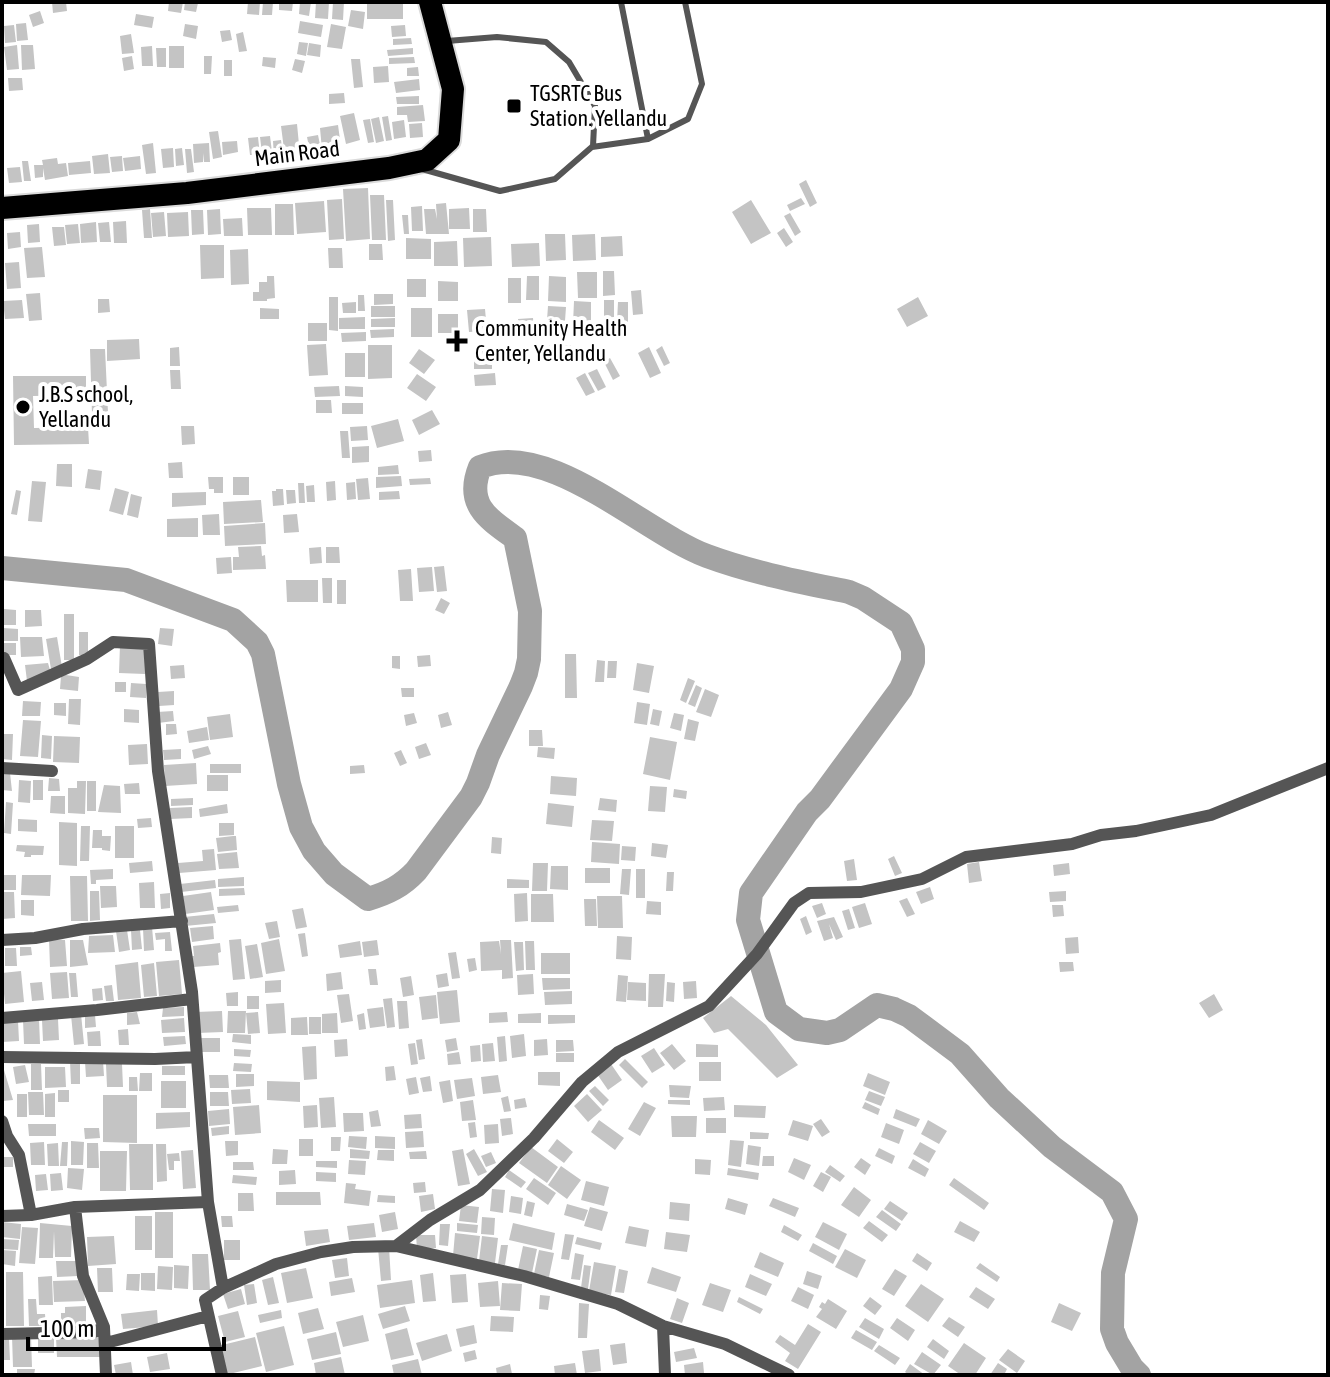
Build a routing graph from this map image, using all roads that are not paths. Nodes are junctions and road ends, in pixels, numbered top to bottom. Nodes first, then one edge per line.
1 (430, 2) edge
2 (621, 2) edge
3 (685, 2) edge
4 (441, 41) junction
5 (648, 139) junction
6 (592, 147) junction
7 (407, 164) junction
8 (2, 208) edge
9 (2, 659) edge
10 (2, 768) edge
11 (1328, 768) edge
12 (52, 771) dead end
13 (182, 921) junction
14 (2, 940) edge
15 (192, 999) junction
16 (2, 1018) edge
17 (2, 1057) edge
18 (197, 1057) junction
19 (2, 1121) edge
20 (208, 1202) junction
21 (75, 1207) junction
22 (31, 1215) junction
23 (2, 1216) edge
24 (396, 1246) junction
25 (223, 1288) junction
26 (208, 1316) junction
27 (663, 1326) junction
28 (104, 1327) junction
29 (2, 1334) edge
30 (106, 1343) junction
31 (106, 1375) edge
32 (222, 1375) edge
33 (665, 1375) edge
34 (789, 1375) edge

1 - 4 highway, Main Road
2 - 5 lane
3 - 5 lane
4 - 6 lane
4 - 7 highway, Main Road
5 - 6 lane
6 - 7 lane
7 - 8 highway, Main Road
9 - 13 street
10 - 12 street
11 - 24 street
13 - 14 street
13 - 15 street
15 - 16 street
15 - 18 street
17 - 18 street
18 - 20 street
19 - 22 street
20 - 21 street
20 - 25 street
21 - 22 street
21 - 28 street
22 - 23 street
24 - 25 street
24 - 27 street
25 - 26 street
26 - 30 street
26 - 32 street
27 - 33 street
27 - 34 street
28 - 29 street
28 - 30 street
30 - 31 street

